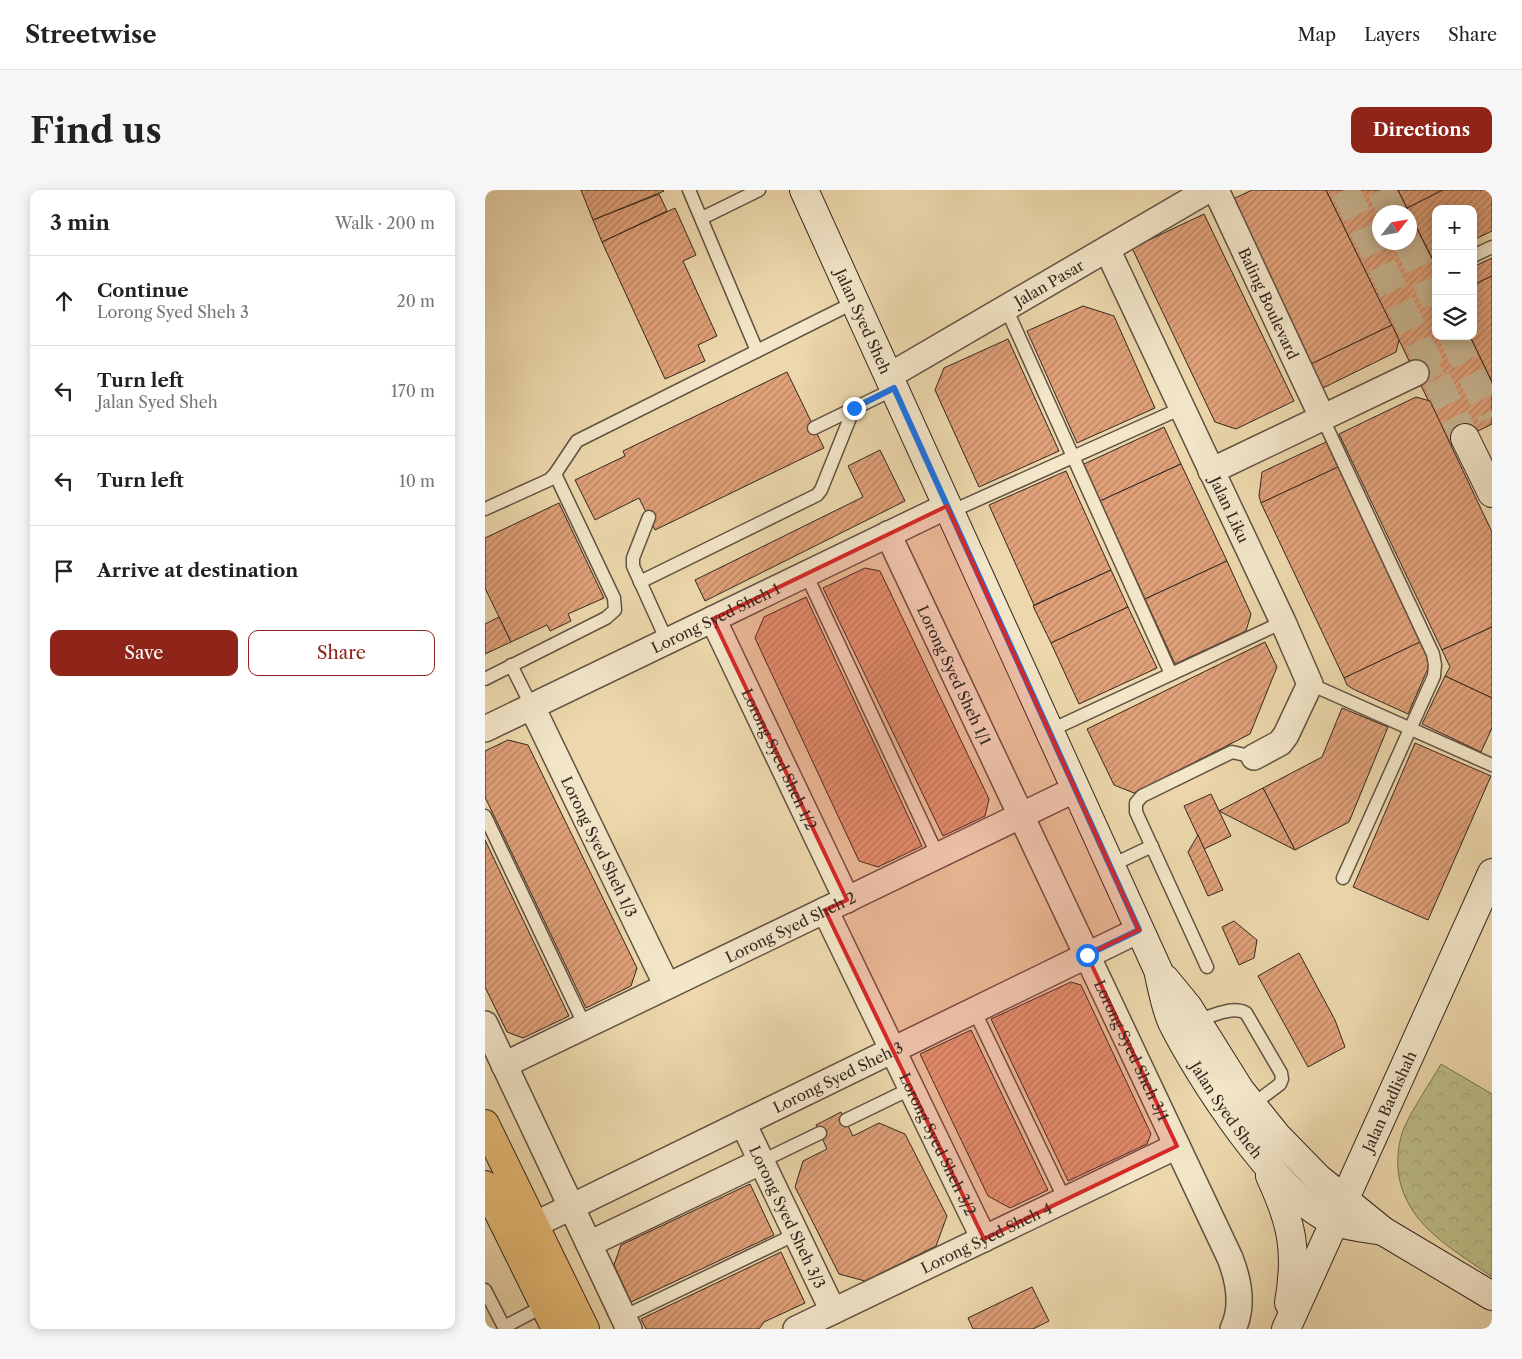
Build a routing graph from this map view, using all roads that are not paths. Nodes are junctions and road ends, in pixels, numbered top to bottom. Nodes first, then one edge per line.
1 (689, 190) edge
2 (759, 190) edge
3 (804, 190) edge
4 (1208, 190) edge
5 (1216, 190) edge
6 (702, 218) junction
7 (1492, 247) edge
8 (1107, 249) junction
9 (1477, 254) edge
10 (855, 302) junction
11 (1006, 308) junction
12 (757, 351) junction
13 (1416, 373) tunnel mouth
14 (891, 382) junction
15 (854, 408) junction
16 (1182, 408) junction
17 (1322, 418) junction
18 (814, 428) dead end
19 (1465, 438) tunnel mouth
20 (1073, 457) junction
21 (1211, 470) junction
22 (555, 474) junction
23 (1489, 480) edge
24 (485, 509) edge
25 (949, 509) junction
26 (649, 517) dead end
27 (888, 534) junction
28 (806, 574) junction
29 (640, 582) junction
30 (713, 619) junction
31 (1283, 622) junction
32 (667, 641) junction
33 (511, 665) junction
34 (1171, 674) junction
35 (485, 679) edge
36 (1310, 684) junction
37 (532, 707) junction
38 (485, 729) edge
39 (1410, 729) junction
40 (1049, 731) junction
41 (1254, 756) joint
42 (1492, 766) edge
43 (1076, 789) junction
44 (485, 816) edge
45 (1021, 816) junction
46 (1152, 846) junction
47 (938, 856) junction
48 (1110, 866) junction
49 (1492, 873) edge
50 (1343, 878) dead end
51 (836, 905) junction
52 (1139, 930) junction
53 (1087, 955) junction
54 (1207, 967) dead end
55 (1157, 970) junction
56 (667, 986) junction
57 (974, 1010) junction
58 (1196, 1021) junction
59 (485, 1024) edge
60 (585, 1026) junction
61 (893, 1050) junction
62 (504, 1065) junction
63 (912, 1088) junction
64 (1252, 1105) junction
65 (846, 1120) dead end
66 (743, 1123) junction
67 (485, 1124) edge
68 (820, 1133) dead end
69 (1177, 1146) junction
70 (1258, 1152) junction
71 (762, 1161) junction
72 (485, 1185) edge
73 (1065, 1200) junction
74 (572, 1206) junction
75 (1339, 1210) junction
76 (534, 1225) junction
77 (796, 1234) junction
78 (984, 1238) junction
79 (589, 1244) junction
80 (485, 1290) edge
81 (1492, 1296) edge
82 (833, 1311) junction
83 (550, 1318) edge
84 (626, 1323) edge
85 (502, 1328) edge
86 (585, 1329) edge
87 (796, 1329) edge
88 (1233, 1329) edge
89 (1285, 1329) edge

1 - 6 lane
2 - 6 lane
3 - 10 street, Jalan Syed Sheh
4 - 8 street, Jalan Pasar
5 - 17 street, Baling Boulevard
6 - 12 lane
7 - 9 lane
8 - 11 street, Jalan Pasar
8 - 16 street, Jalan Liku
10 - 12 lane
10 - 14 street, Jalan Syed Sheh
11 - 14 street, Jalan Pasar
11 - 20 lane
12 - 22 lane
13 - 17 street
14 - 15 lane
14 - 25 street, Jalan Syed Sheh
15 - 18 lane
15 - 29 lane
16 - 20 lane
16 - 21 street, Jalan Liku
17 - 21 street
17 - 39 lane
19 - 23 street
20 - 25 lane
20 - 34 lane
21 - 31 street, Jalan Liku
22 - 24 lane
22 - 33 lane
25 - 27 street, Lorong Syed Sheh 1
25 - 40 street, Jalan Syed Sheh
26 - 29 lane
27 - 28 street, Lorong Syed Sheh 1
27 - 45 street, Lorong Syed Sheh 1/1
28 - 30 street, Lorong Syed Sheh 1
28 - 47 lane
29 - 32 lane
30 - 32 street, Lorong Syed Sheh 1
30 - 51 street, Lorong Syed Sheh 1/2
31 - 34 lane
31 - 36 street, Jalan Liku
32 - 37 street, Lorong Syed Sheh 1
33 - 35 lane
33 - 37 lane
34 - 40 lane
36 - 39 lane
36 - 41 street
37 - 38 street, Lorong Syed Sheh 1
37 - 56 street, Lorong Syed Sheh 1/3
39 - 42 lane
39 - 50 lane
40 - 43 street, Jalan Syed Sheh
41 - 46 lane
43 - 45 street, Lorong Syed Sheh 2
43 - 48 street, Jalan Syed Sheh
44 - 60 lane
45 - 47 street, Lorong Syed Sheh 2
45 - 53 street, Lorong Syed Sheh 1/1
46 - 48 lane
46 - 54 lane
47 - 51 street, Lorong Syed Sheh 2
48 - 52 street, Jalan Syed Sheh
49 - 75 street, Jalan Badlishah
51 - 56 street, Lorong Syed Sheh 2
51 - 61 street, Lorong Syed Sheh 1/2
52 - 53 street, Lorong Syed Sheh 3
52 - 55 street, Jalan Syed Sheh
53 - 57 street, Lorong Syed Sheh 3
53 - 69 street, Lorong Syed Sheh 3/1
55 - 58 street, Jalan Syed Sheh
55 - 70 street, Jalan Syed Sheh
56 - 60 street, Lorong Syed Sheh 2
57 - 61 street, Lorong Syed Sheh 3
57 - 73 lane
58 - 64 street, Jalan Syed Sheh
58 - 64 lane
59 - 62 street
60 - 62 street, Lorong Syed Sheh 2
61 - 63 street, Lorong Syed Sheh 3/2
61 - 66 street, Lorong Syed Sheh 3
62 - 74 street
63 - 65 lane
63 - 78 street, Lorong Syed Sheh 3/2
64 - 75 street, Jalan Syed Sheh
66 - 71 street, Lorong Syed Sheh 3/3
66 - 74 street, Lorong Syed Sheh 3
67 - 76 main road
68 - 71 lane
69 - 73 street, Lorong Syed Sheh 4
69 - 88 street, Lorong Syed Sheh 3/1
70 - 75 street, Jalan Syed Sheh
70 - 89 street
71 - 77 street, Lorong Syed Sheh 3/3
71 - 79 street
72 - 83 main road
73 - 78 street, Lorong Syed Sheh 4
74 - 76 street, Lorong Syed Sheh 3
74 - 79 street
75 - 81 street
75 - 89 street, Jalan Badlishah
76 - 86 main road
77 - 82 street, Lorong Syed Sheh 3/3
77 - 84 lane
78 - 82 street, Lorong Syed Sheh 4
79 - 84 street
80 - 85 lane
82 - 87 street, Lorong Syed Sheh 4
83 - 85 lane

